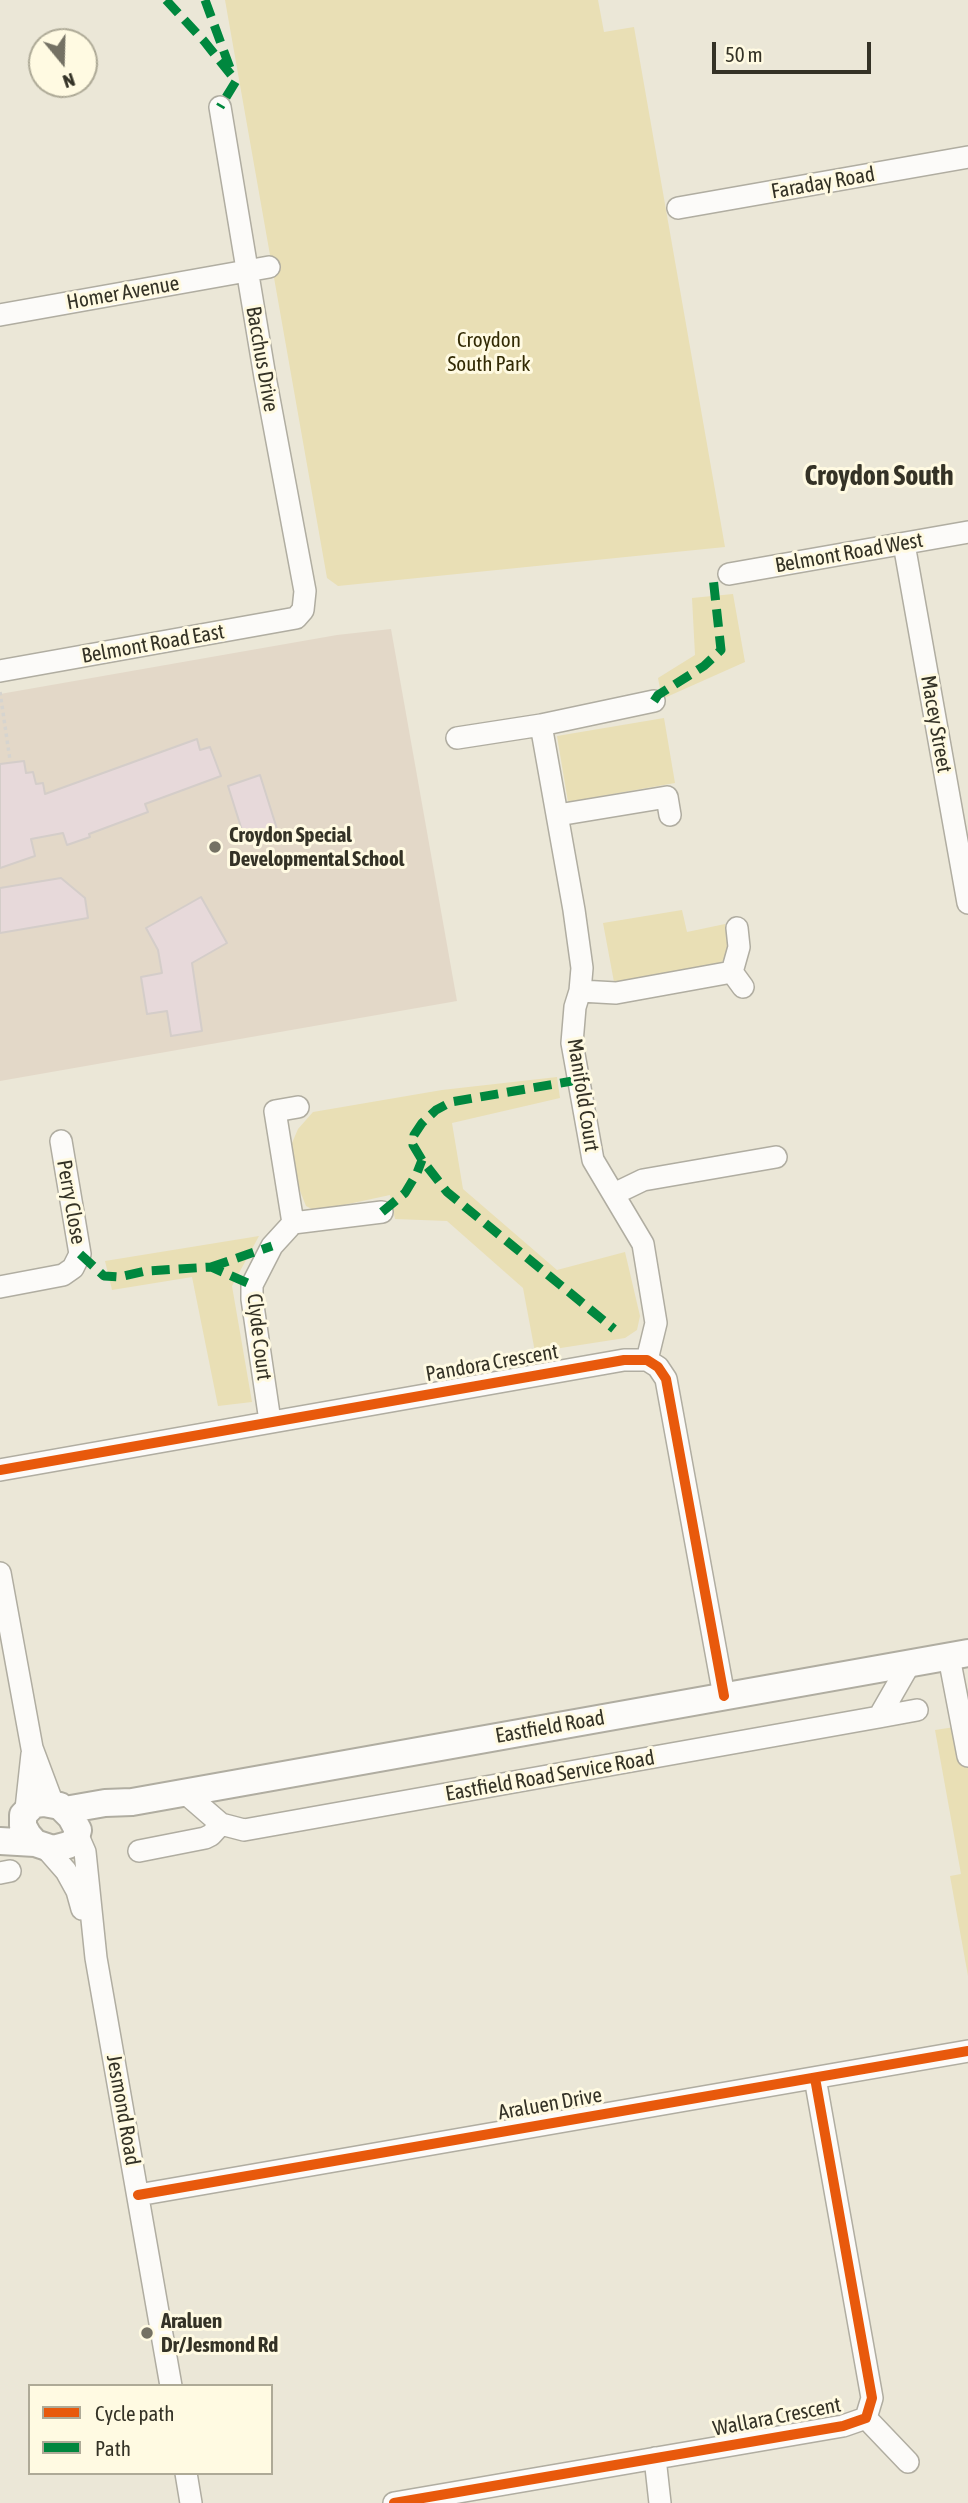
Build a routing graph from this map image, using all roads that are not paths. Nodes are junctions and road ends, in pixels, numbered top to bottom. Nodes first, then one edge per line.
1 (220, 107) dead end
2 (968, 158) edge
3 (678, 208) dead end
4 (269, 267) dead end
5 (247, 271) junction
6 (0, 315) edge
7 (968, 532) edge
8 (904, 544) junction
9 (729, 574) dead end
10 (303, 610) joint
11 (0, 671) edge
12 (654, 701) dead end
13 (541, 725) junction
14 (457, 738) dead end
15 (670, 815) dead end
16 (558, 816) junction
17 (968, 903) edge
18 (737, 928) dead end
19 (580, 991) junction
20 (298, 1107) dead end
21 (61, 1141) dead end
22 (776, 1157) dead end
23 (614, 1194) junction
24 (385, 1213) dead end
25 (293, 1223) junction
26 (0, 1287) edge
27 (647, 1360) junction
28 (270, 1421) junction
29 (0, 1470) edge
30 (0, 1573) edge
31 (959, 1655) edge
32 (910, 1663) junction
33 (724, 1696) junction
34 (963, 1702) edge
35 (918, 1710) dead end
36 (879, 1717) junction
37 (32, 1748) junction
38 (968, 1756) edge
39 (184, 1792) junction
40 (132, 1802) junction
41 (59, 1807) junction
42 (16, 1815) edge
43 (221, 1824) junction
44 (78, 1835) junction
45 (0, 1841) edge
46 (40, 1845) junction
47 (139, 1851) dead end
48 (96, 1958) junction
49 (968, 2051) edge
50 (815, 2078) junction
51 (138, 2194) junction
52 (171, 2384) edge
53 (866, 2418) junction
54 (655, 2458) junction
55 (908, 2462) dead end
56 (186, 2475) edge
57 (191, 2503) edge
58 (394, 2503) edge
59 (660, 2503) edge

1 - 5 street, Bacchus Drive
2 - 3 street, Faraday Road
4 - 5 street, Homer Avenue
5 - 6 street, Homer Avenue
5 - 10 street, Bacchus Drive
7 - 8 street, Belmont Road West
8 - 9 street, Belmont Road West
8 - 17 street, Macey Street
10 - 11 street, Belmont Road East
12 - 13 street
13 - 14 street
13 - 16 street, Manifold Court
15 - 16 street
16 - 19 street, Manifold Court
18 - 19 street
19 - 23 street, Manifold Court
20 - 25 street
21 - 26 street, Perry Close
22 - 23 street
23 - 27 street, Manifold Court
24 - 25 street
25 - 28 street, Clyde Court
27 - 28 street, Pandora Crescent
27 - 33 street
28 - 29 street, Pandora Crescent
30 - 37 street
31 - 32 main road, Eastfield Road
31 - 34 street
32 - 33 main road, Eastfield Road
32 - 36 street
33 - 39 main road, Eastfield Road
34 - 38 street
35 - 36 street, Eastfield Road Service Road
36 - 43 street, Eastfield Road Service Road
37 - 41 street
37 - 42 street
39 - 40 main road, Eastfield Road
39 - 43 street
40 - 41 main road, Eastfield Road
40 - 44 main road, Eastfield Road
41 - 42 main road
41 - 44 main road
42 - 46 main road
43 - 47 street
44 - 46 main road
44 - 48 street, Jesmond Road
45 - 46 main road
46 - 48 street, Jesmond Road
48 - 51 street, Jesmond Road
49 - 50 street, Araluen Drive
50 - 51 street, Araluen Drive
50 - 53 street, Wallara Crescent
51 - 52 street, Jesmond Road
53 - 54 street, Wallara Crescent
53 - 55 street
54 - 58 street, Wallara Crescent
54 - 59 street
56 - 57 street

